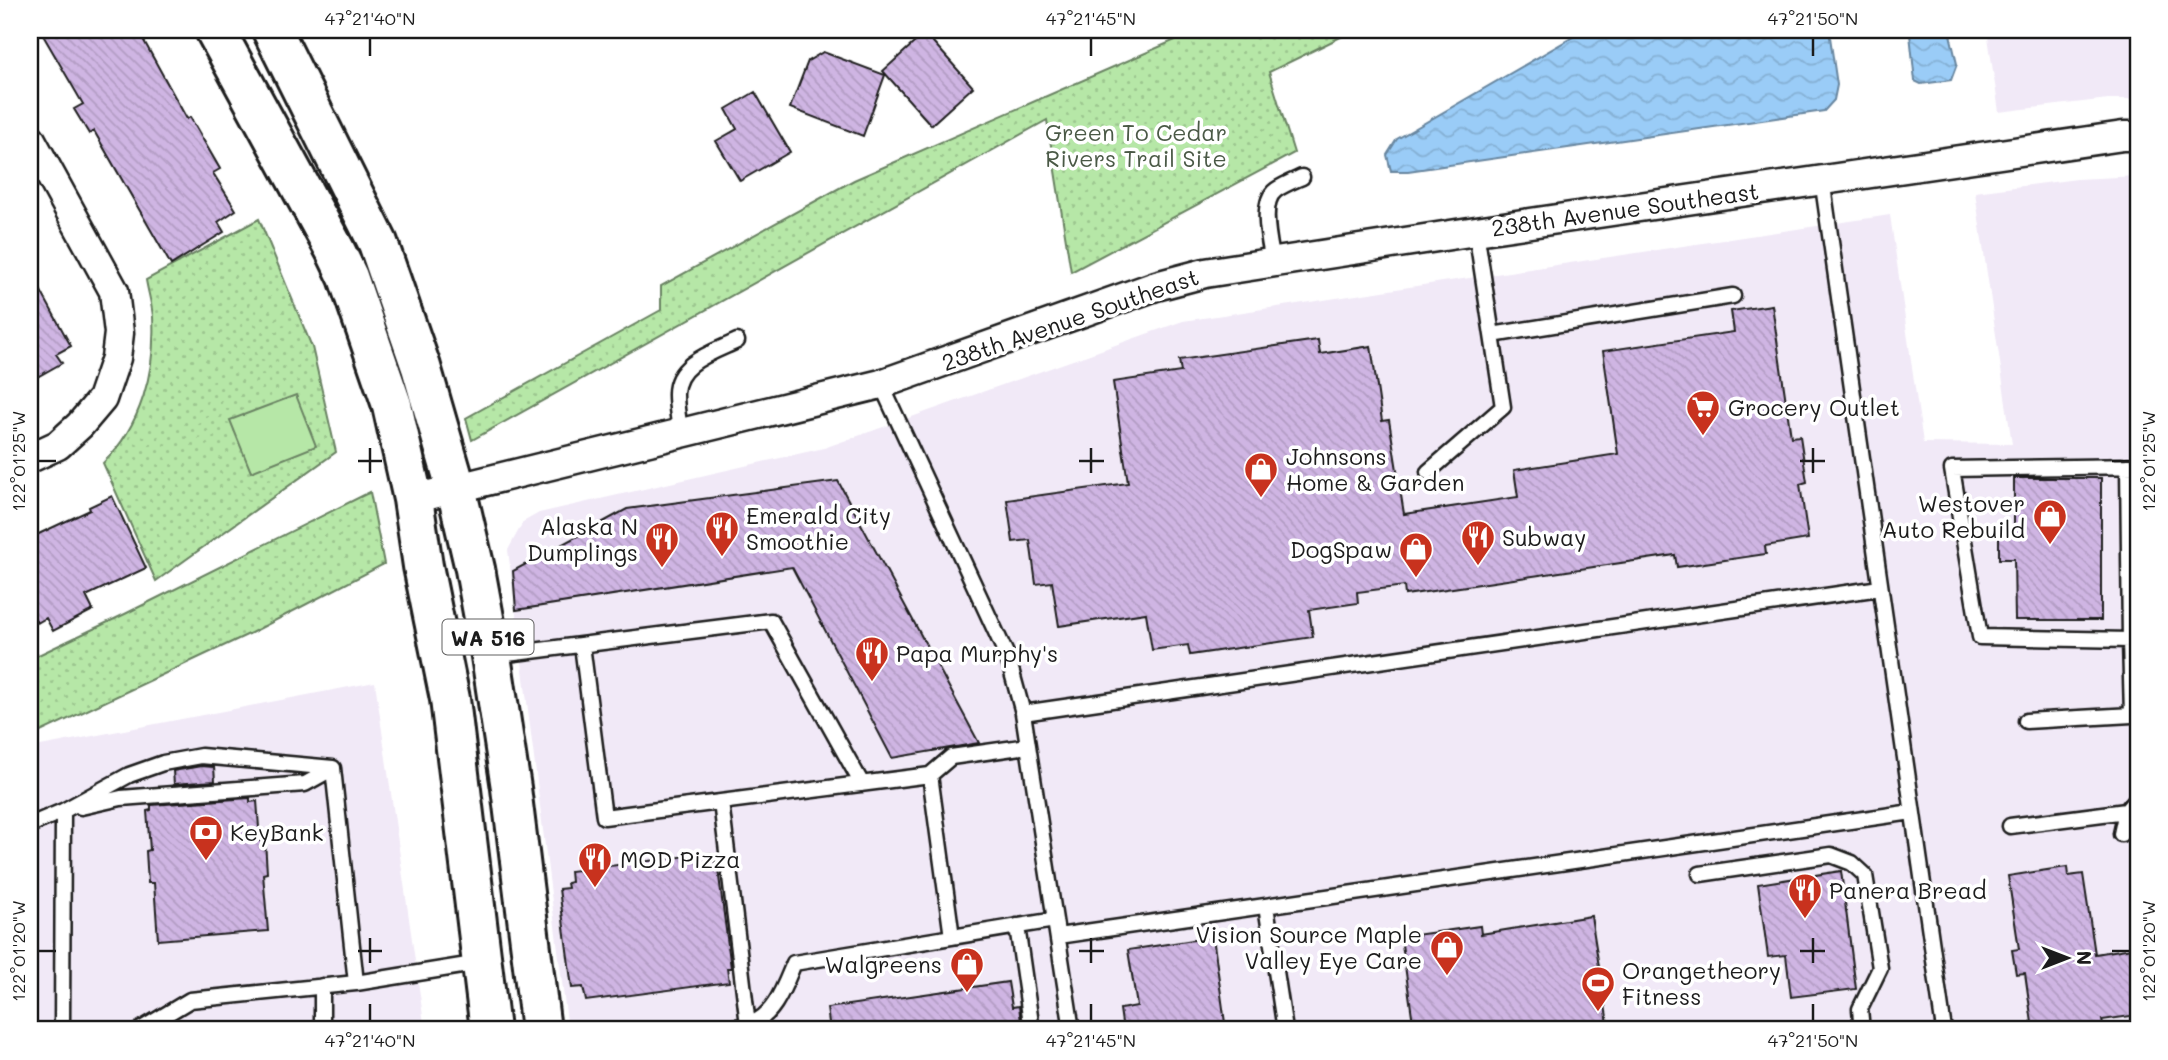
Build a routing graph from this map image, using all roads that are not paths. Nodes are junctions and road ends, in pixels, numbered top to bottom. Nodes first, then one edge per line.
1 (215, 30) edge
2 (272, 30) edge
3 (2138, 136) edge
4 (30, 138) edge
5 (1302, 177) dead end
6 (1822, 179) junction
7 (1476, 231) junction
8 (1273, 262) junction
9 (1733, 296) dead end
10 (1492, 335) junction
11 (737, 341) dead end
12 (880, 384) junction
13 (680, 433) junction
14 (30, 458) edge
15 (2133, 466) edge
16 (1428, 472) dead end
17 (456, 488) junction
18 (413, 499) junction
19 (1880, 588) junction
20 (2130, 640) junction
21 (582, 645) junction
22 (491, 656) junction
23 (1023, 713) junction
24 (2026, 721) dead end
25 (1028, 746) junction
26 (333, 768) junction
27 (930, 775) junction
28 (862, 783) junction
29 (2138, 797) edge
30 (721, 802) junction
31 (63, 811) junction
32 (2126, 811) junction
33 (1912, 812) junction
34 (30, 825) edge
35 (2010, 826) dead end
36 (2121, 834) dead end
37 (1700, 874) dead end
38 (1266, 906) junction
39 (1055, 920) junction
40 (1017, 926) junction
41 (1058, 936) junction
42 (952, 937) junction
43 (481, 963) junction
44 (356, 983) junction
45 (322, 986) junction
46 (166, 1014) junction
47 (748, 1025) junction
48 (62, 1030) edge
49 (140, 1030) edge
50 (166, 1030) edge
51 (322, 1030) edge
52 (490, 1030) edge
53 (541, 1030) edge
54 (709, 1030) edge
55 (1032, 1030) edge
56 (1072, 1030) edge
57 (1285, 1030) edge
58 (1862, 1030) edge
59 (1944, 1030) edge

1 - 18 main road, WA 516
2 - 17 main road, WA 516
3 - 6 street, 238th Avenue Southeast
4 - 14 street
5 - 8 lane
6 - 7 street, 238th Avenue Southeast
6 - 19 lane
7 - 8 street, 238th Avenue Southeast
7 - 10 lane
8 - 12 street, 238th Avenue Southeast
9 - 10 lane
10 - 16 lane
11 - 13 lane
12 - 13 street, 238th Avenue Southeast
12 - 23 lane
13 - 17 street, 238th Avenue Southeast
15 - 20 lane
15 - 20 lane
17 - 18 street, 238th Avenue Southeast
17 - 22 main road, WA 516
18 - 43 main road, WA 516
19 - 23 lane
19 - 33 lane
20 - 24 lane
21 - 22 lane
21 - 28 lane
21 - 30 lane
22 - 53 main road, WA 516
23 - 25 lane
25 - 27 lane
25 - 39 lane
26 - 31 lane
26 - 31 lane
26 - 44 lane
27 - 28 lane
27 - 42 lane
28 - 30 lane
29 - 32 lane
30 - 47 lane
31 - 34 lane
31 - 48 lane
32 - 35 lane
32 - 36 lane
33 - 38 lane
33 - 59 lane
37 - 58 lane
38 - 41 lane
38 - 57 lane
39 - 40 lane
39 - 41 lane
40 - 42 lane
40 - 55 lane
41 - 56 lane
42 - 47 lane
43 - 44 lane
43 - 52 main road, WA 516
44 - 45 lane
45 - 46 lane
45 - 51 lane
46 - 49 lane
46 - 50 lane
47 - 54 lane

